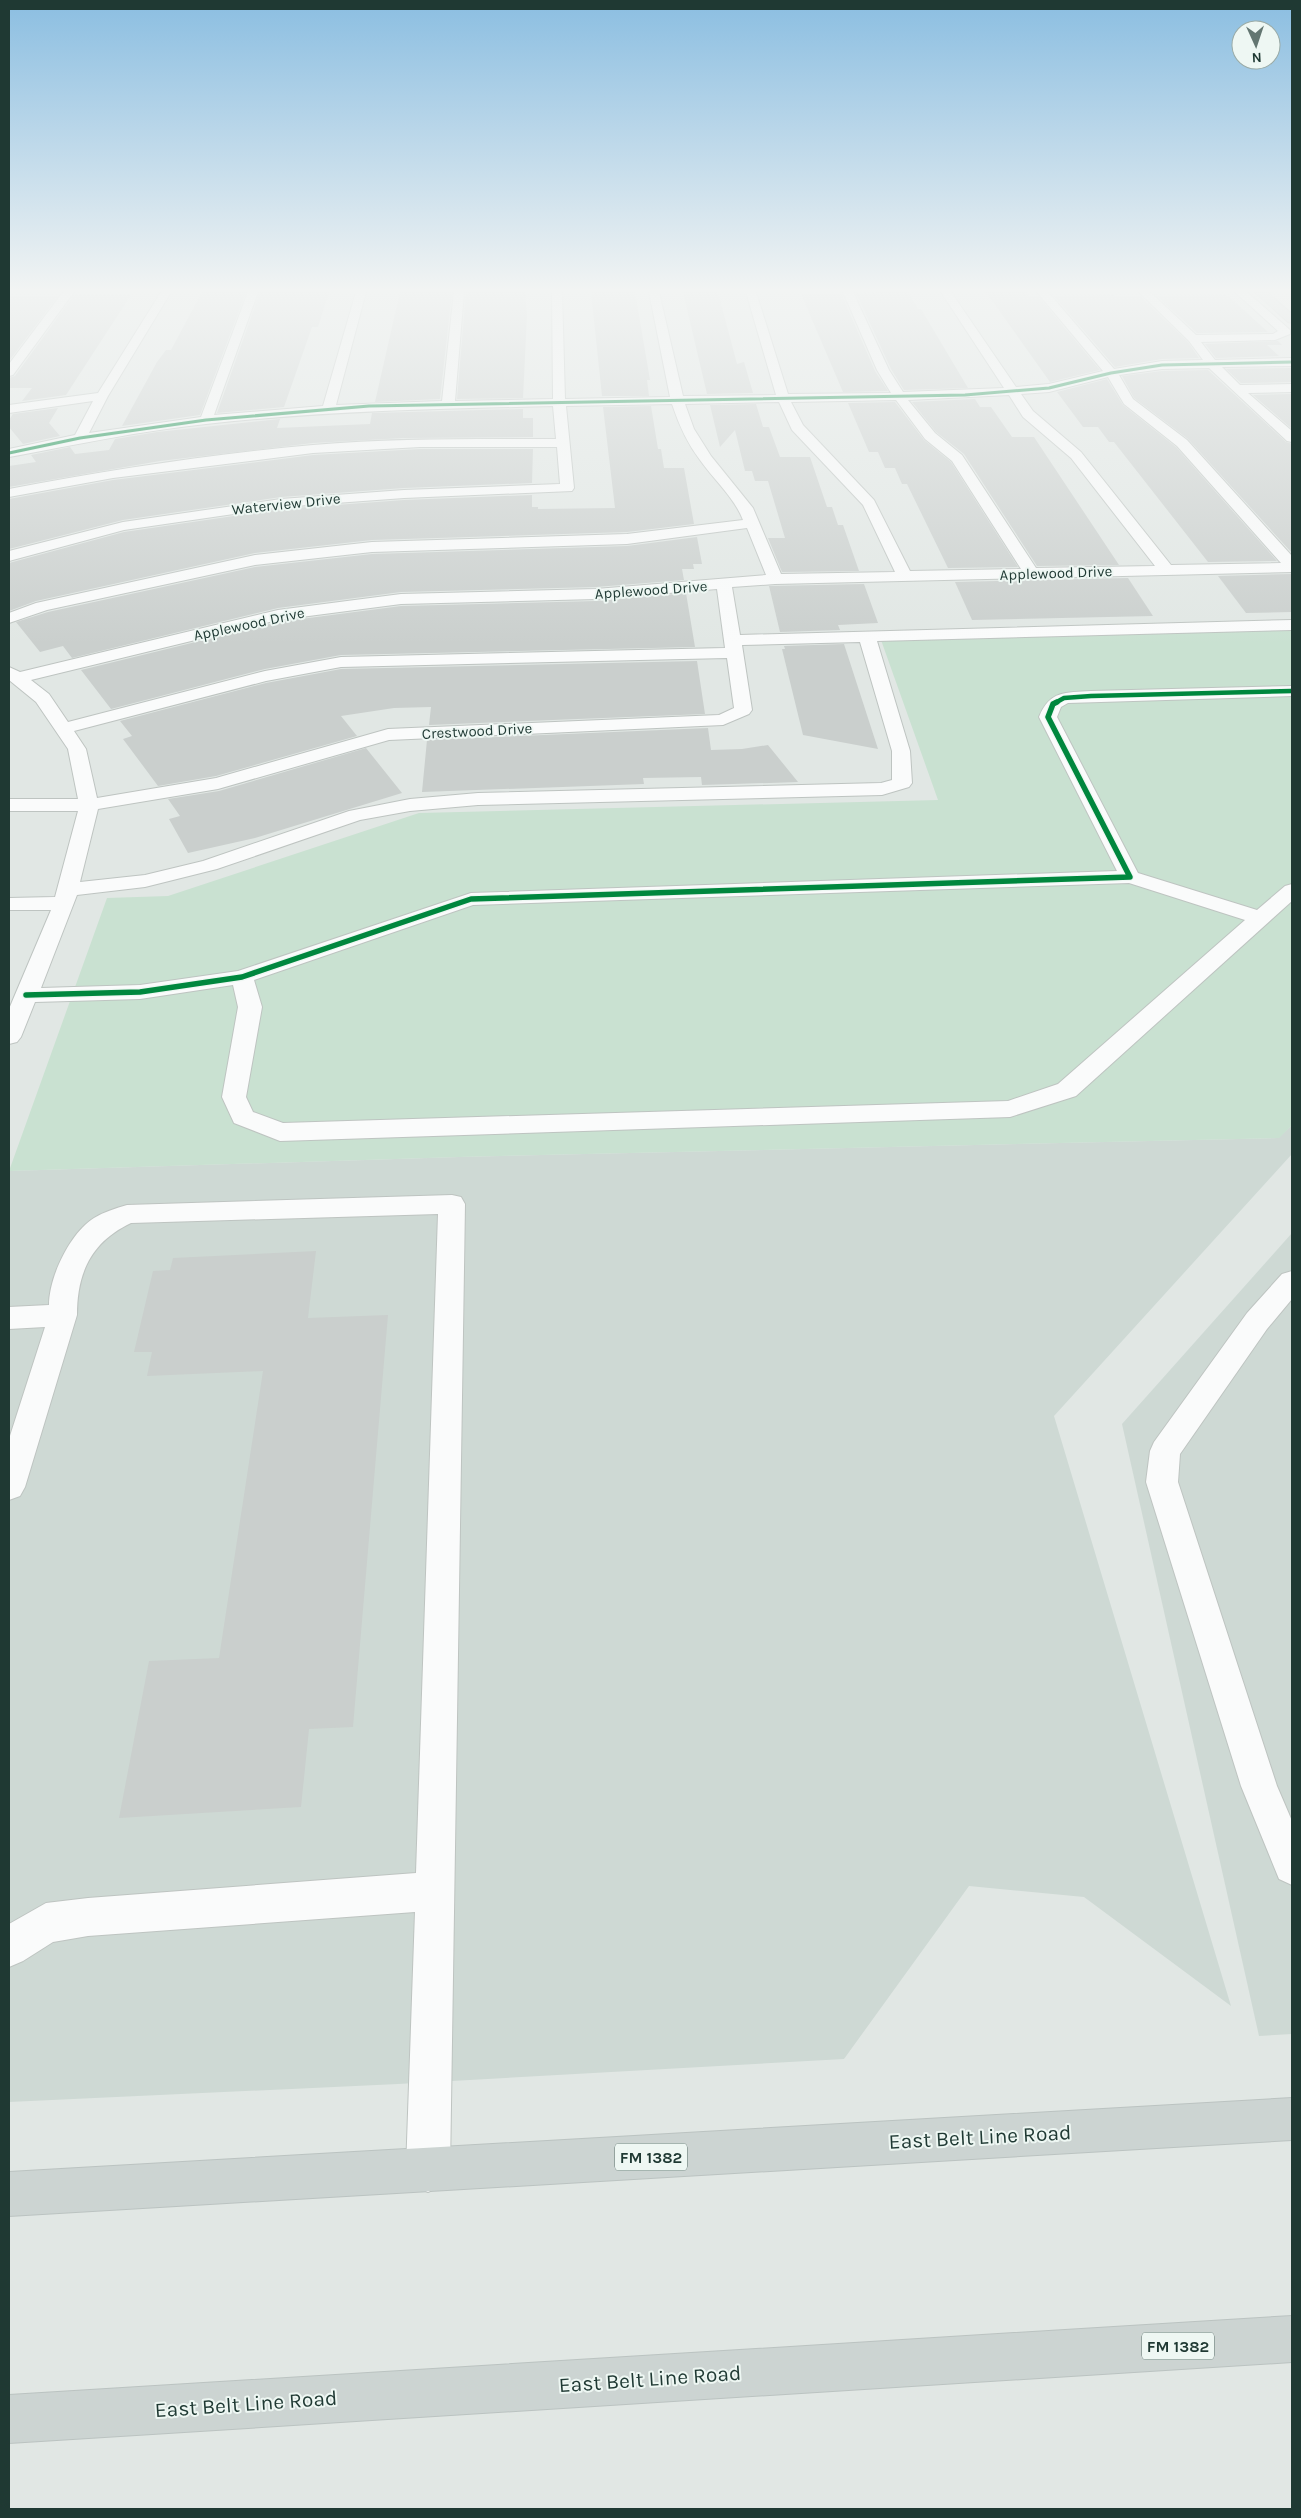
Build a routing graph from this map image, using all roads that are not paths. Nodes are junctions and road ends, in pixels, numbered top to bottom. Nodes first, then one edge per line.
1 (95, 410) edge
2 (210, 410) edge
3 (323, 410) edge
4 (559, 410) edge
5 (680, 410) edge
6 (789, 410) edge
7 (908, 410) edge
8 (1025, 410) edge
9 (1139, 410) edge
10 (1260, 410) edge
11 (206, 420) junction
12 (80, 438) junction
13 (1292, 438) edge
14 (561, 443) junction
15 (9, 452) edge
16 (9, 493) edge
17 (752, 523) junction
18 (9, 556) edge
19 (1292, 566) edge
20 (1166, 569) junction
21 (1032, 574) junction
22 (905, 576) junction
23 (774, 579) junction
24 (724, 584) junction
25 (9, 618) edge
26 (1292, 625) edge
27 (868, 637) junction
28 (733, 646) junction
29 (13, 675) edge
30 (1292, 691) edge
31 (62, 729) junction
32 (9, 805) edge
33 (89, 805) junction
34 (1130, 877) junction
35 (1292, 890) edge
36 (66, 896) junction
37 (9, 904) edge
38 (1260, 918) junction
39 (242, 977) junction
40 (18, 1005) edge
41 (9, 1037) edge
42 (1292, 1281) edge
43 (63, 1315) junction
44 (9, 1318) edge
45 (9, 1487) edge
46 (1292, 1866) edge
47 (435, 1891) junction
48 (9, 1947) edge
49 (1292, 2119) edge
50 (428, 2170) junction
51 (9, 2194) edge
52 (1292, 2339) edge
53 (9, 2419) edge

1 - 12 street
2 - 11 street
3 - 11 street
4 - 14 street
5 - 17 street
6 - 22 street
7 - 21 street
8 - 20 street
9 - 19 street
10 - 13 street
11 - 12 street
12 - 15 street
14 - 16 street
14 - 18 street, Waterview Drive
17 - 23 street
17 - 25 street
19 - 20 street, Applewood Drive
20 - 21 street, Applewood Drive
21 - 22 street, Applewood Drive
22 - 23 street, Applewood Drive
23 - 24 street, Applewood Drive
24 - 28 street, Crestwood Drive
24 - 29 street, Applewood Drive
26 - 27 street
27 - 28 street
27 - 36 street
28 - 31 street
28 - 33 street, Crestwood Drive
29 - 31 street
30 - 34 street
31 - 33 street
32 - 33 street
33 - 36 street
34 - 38 street
34 - 39 street
35 - 38 street
36 - 37 street
36 - 40 street
38 - 39 street
39 - 40 street
40 - 41 street
42 - 46 street
43 - 44 street
43 - 45 street
43 - 47 street
47 - 48 street
47 - 50 street
49 - 50 main road, East Belt Line Road / FM 1382
50 - 51 main road, East Belt Line Road / FM 1382
52 - 53 main road, East Belt Line Road / FM 1382

